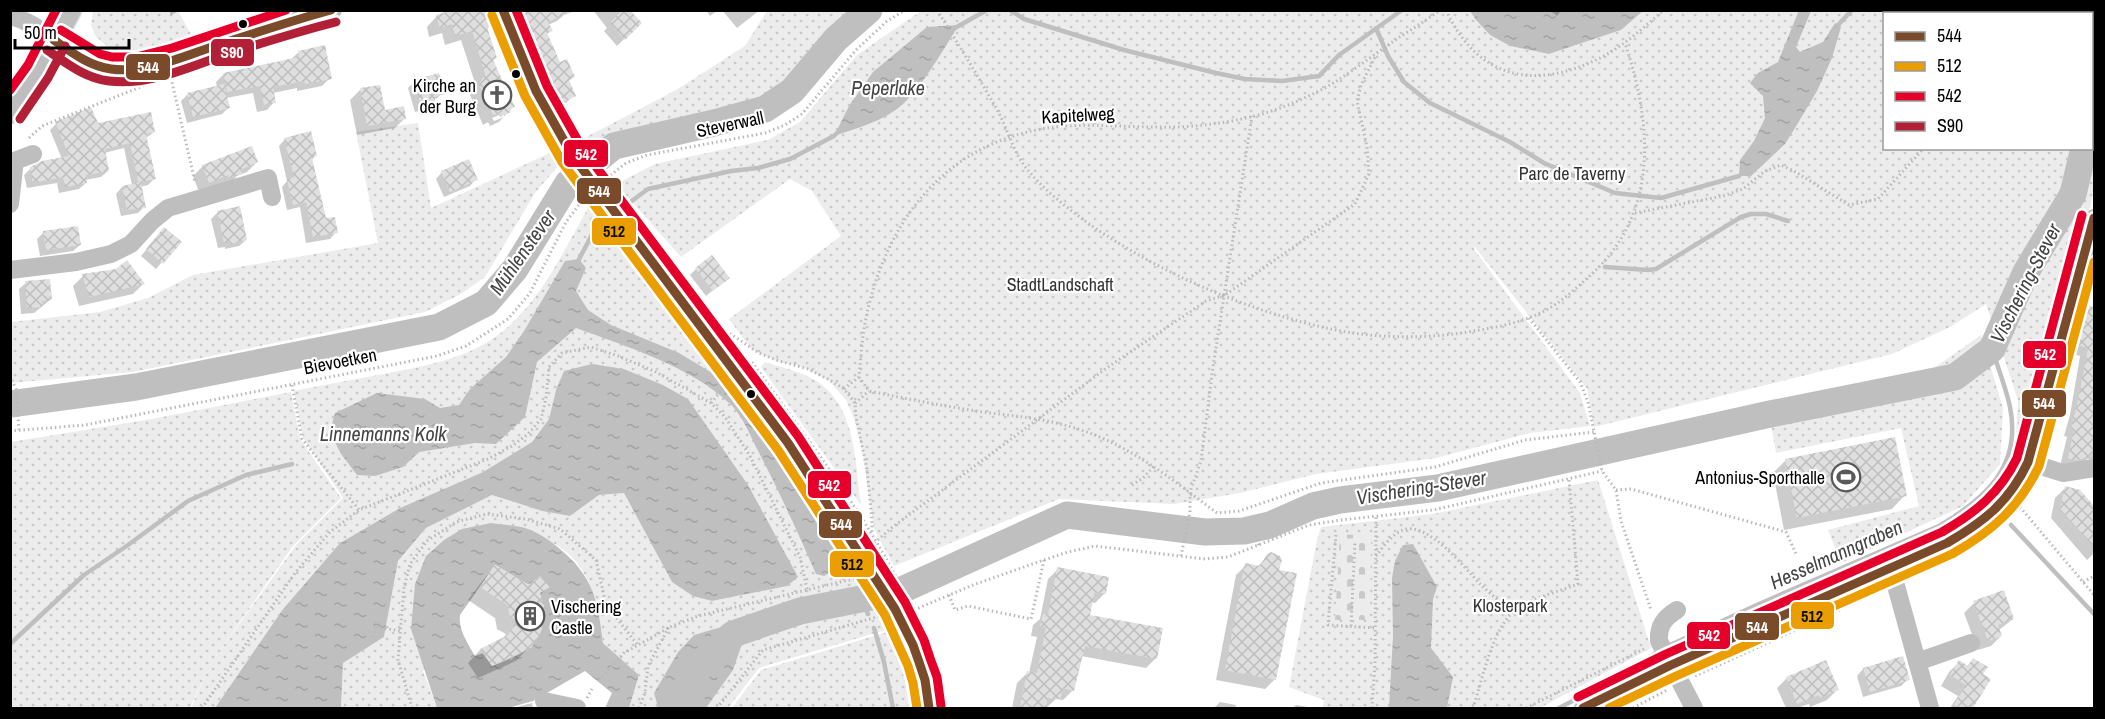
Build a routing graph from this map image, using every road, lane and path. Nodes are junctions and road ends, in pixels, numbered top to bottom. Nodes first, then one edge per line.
1 (70, 10) edge
2 (333, 10) edge
3 (503, 10) edge
4 (905, 10) edge
5 (937, 10) edge
6 (1440, 10) edge
7 (1446, 10) edge
8 (1664, 10) edge
9 (10, 16) edge
10 (54, 40) junction
11 (1625, 43) junction
12 (1376, 55) junction
13 (167, 62) junction
14 (146, 67) junction
15 (10, 112) edge
16 (1252, 116) junction
17 (1009, 137) junction
18 (29, 147) joint
19 (1922, 150) edge
20 (593, 183) junction
21 (272, 197) dead end
22 (199, 199) junction
23 (10, 204) edge
24 (1635, 213) junction
25 (2094, 218) edge
26 (10, 270) edge
27 (1225, 295) junction
28 (1529, 317) junction
29 (723, 328) dead end
30 (752, 362) dead end
31 (10, 376) edge
32 (859, 377) junction
33 (730, 381) dead end
34 (292, 384) junction
35 (844, 389) junction
36 (869, 391) junction
37 (711, 403) junction
38 (855, 403) junction
39 (1040, 419) junction
40 (19, 430) junction
41 (10, 431) edge
42 (1594, 432) junction
43 (2028, 462) junction
44 (1154, 466) junction
45 (2094, 468) edge
46 (1602, 471) junction
47 (1569, 479) junction
48 (1132, 485) dead end
49 (1616, 490) junction
50 (1190, 492) junction
51 (2009, 496) junction
52 (359, 510) junction
53 (1376, 516) junction
54 (1256, 534) dead end
55 (872, 535) junction
56 (1336, 535) dead end
57 (1355, 542) dead end
58 (876, 543) junction
59 (1259, 546) junction
60 (861, 556) junction
61 (1181, 556) junction
62 (1376, 556) junction
63 (1797, 556) dead end
64 (1044, 560) junction
65 (1891, 568) junction
66 (892, 570) dead end
67 (864, 576) junction
68 (2094, 576) edge
69 (2083, 582) junction
70 (807, 589) junction
71 (950, 595) junction
72 (2094, 595) edge
73 (913, 610) dead end
74 (1677, 610) dead end
75 (1512, 612) junction
76 (377, 620) dead end
77 (884, 625) dead end
78 (1351, 626) junction
79 (376, 627) junction
80 (670, 627) junction
81 (1376, 628) junction
82 (401, 631) junction
83 (373, 638) dead end
84 (1971, 643) dead end
85 (637, 644) junction
86 (1663, 647) junction
87 (511, 658) dead end
88 (1917, 662) junction
89 (598, 680) dead end
90 (544, 700) joint
91 (202, 708) edge
92 (412, 708) edge
93 (577, 708) edge
94 (639, 708) edge
95 (717, 708) edge
96 (929, 708) edge
97 (1372, 708) edge
98 (1473, 708) edge
99 (1526, 708) edge
100 (1583, 708) edge
101 (1694, 708) edge
102 (1930, 708) edge

1 - 10 main road
2 - 13 street
3 - 20 street
4 - 20 path, Steverwall
5 - 17 path
6 - 12 path, Kapitelweg
7 - 11 path
8 - 11 path
9 - 10 street
10 - 14 street
10 - 15 main road
11 - 24 path
12 - 16 path, Kapitelweg
12 - 27 path
13 - 14 street
13 - 22 path
14 - 18 path
16 - 17 path, Kapitelweg
16 - 27 path
17 - 27 path
17 - 32 path, Kapitelweg
18 - 23 street
19 - 24 path
20 - 34 path, Bievoetken
20 - 60 street
21 - 22 street
22 - 26 street
24 - 28 path
25 - 43 street
27 - 28 path
27 - 39 path
27 - 50 path
28 - 42 path
29 - 35 path
30 - 55 path
31 - 40 path
32 - 35 path
32 - 36 path
33 - 37 path
34 - 40 path, Bievoetken
34 - 52 path
35 - 38 path
36 - 38 path
36 - 39 path
37 - 52 path
37 - 70 path
38 - 55 path
39 - 44 path
39 - 58 path
40 - 41 path, Bievoetken
42 - 46 path
42 - 50 path
43 - 45 street
43 - 51 street
44 - 48 path
44 - 50 path
46 - 47 path
46 - 49 path
47 - 53 path
47 - 75 path
49 - 63 path
49 - 86 path
50 - 61 path
51 - 65 street
51 - 69 path
52 - 91 path
53 - 59 path
53 - 62 path
54 - 59 path
55 - 58 path
56 - 78 path
57 - 78 path
58 - 60 path
58 - 66 path
59 - 61 path
60 - 67 street
61 - 64 path
62 - 75 path
62 - 81 path
64 - 71 path
64 - 71 path
65 - 86 street
65 - 88 street
67 - 70 path
67 - 96 street
68 - 69 path
69 - 72 path
70 - 80 path
71 - 73 path
74 - 86 street
75 - 98 path
76 - 79 path
77 - 95 path
78 - 81 path
79 - 82 path
79 - 83 path
80 - 85 path
80 - 94 path
81 - 97 path
82 - 85 path
82 - 92 path
84 - 88 street
85 - 89 path
86 - 99 path
86 - 100 street
86 - 101 street
87 - 90 path
88 - 102 street
90 - 93 street

